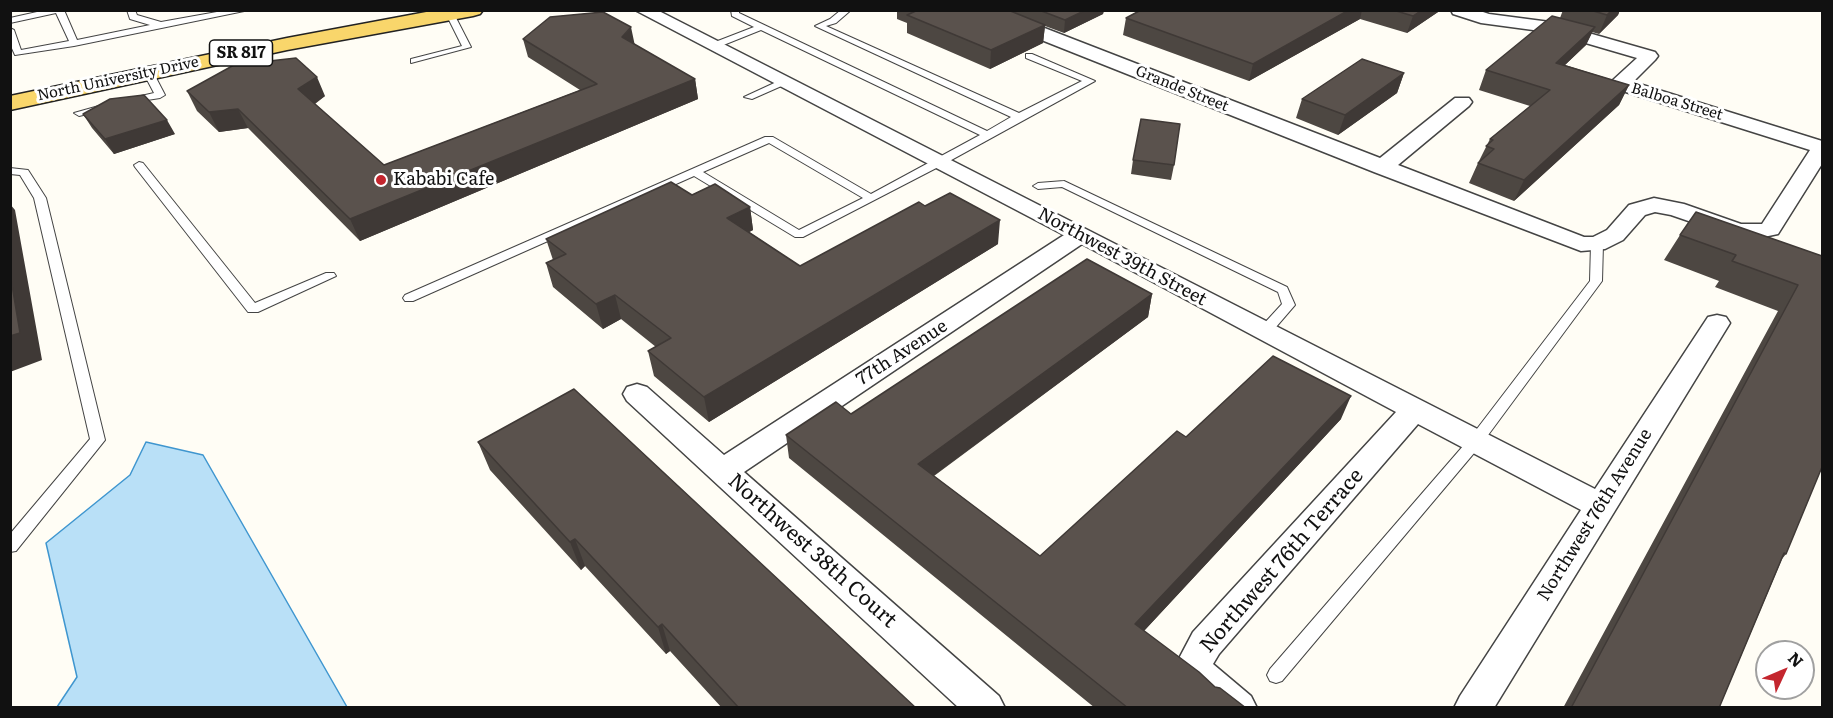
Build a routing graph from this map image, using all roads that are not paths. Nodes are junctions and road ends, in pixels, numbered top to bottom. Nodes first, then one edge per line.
1 (13, 10) edge
2 (131, 10) edge
3 (245, 10) edge
4 (364, 10) edge
5 (473, 10) edge
6 (643, 10) edge
7 (735, 10) edge
8 (847, 10) edge
9 (982, 10) edge
10 (1460, 10) edge
11 (60, 11) edge
12 (448, 12) edge
13 (10, 15) edge
14 (10, 21) edge
15 (161, 26) junction
16 (761, 27) junction
17 (10, 30) edge
18 (233, 35) dead end
19 (74, 43) junction
20 (713, 46) junction
21 (1029, 56) dead end
22 (414, 61) dead end
23 (150, 62) junction
24 (783, 82) junction
25 (10, 83) edge
26 (749, 97) dead end
27 (125, 102) edge
28 (1462, 102) dead end
29 (10, 103) edge
30 (114, 105) edge
31 (79, 113) dead end
32 (1019, 117) junction
33 (987, 135) junction
34 (1822, 147) edge
35 (940, 162) junction
36 (139, 165) dead end
37 (1382, 167) junction
38 (10, 171) edge
39 (694, 172) junction
40 (1038, 186) dead end
41 (871, 198) junction
42 (1081, 234) junction
43 (1597, 244) junction
44 (330, 276) dead end
45 (409, 298) dead end
46 (1717, 323) dead end
47 (1264, 331) junction
48 (637, 394) dead end
49 (1414, 410) junction
50 (1475, 442) junction
51 (722, 471) junction
52 (1600, 506) junction
53 (10, 546) edge
54 (1275, 675) dead end
55 (986, 708) edge
56 (1238, 708) edge
57 (1473, 708) edge

1 - 13 lane
2 - 15 lane
3 - 15 lane
4 - 18 main road, SR 817
5 - 12 main road, North University Drive / SR 817
6 - 20 street, Northwest 39th Street
7 - 16 lane
8 - 32 lane
9 - 37 street, Grande Street
10 - 34 street, Balboa Street
11 - 14 lane
11 - 19 lane
12 - 22 lane
12 - 23 main road, North University Drive / SR 817
15 - 19 lane
16 - 20 lane
16 - 33 lane
17 - 19 lane
20 - 24 street, Northwest 39th Street
21 - 32 lane
23 - 25 main road, North University Drive / SR 817
23 - 27 lane
23 - 29 main road, North University Drive / SR 817
24 - 26 lane
24 - 35 street, Northwest 39th Street
28 - 37 street
30 - 31 lane
32 - 33 lane
33 - 35 lane
34 - 43 street
35 - 41 lane
35 - 42 street, Northwest 39th Street
36 - 44 lane
37 - 43 street, Grande Street
38 - 53 lane
39 - 41 lane
39 - 41 lane
39 - 45 lane
40 - 47 lane
42 - 47 street, Northwest 39th Street
42 - 51 street, 77th Avenue
43 - 50 lane
46 - 52 street, Northwest 76th Avenue
47 - 49 street, Northwest 39th Street
48 - 51 street, Northwest 38th Court
49 - 50 street, Northwest 39th Street
49 - 56 street, Northwest 76th Terrace
50 - 52 street, Northwest 39th Street
50 - 54 lane
51 - 55 street, Northwest 38th Court
52 - 57 street, Northwest 76th Avenue

